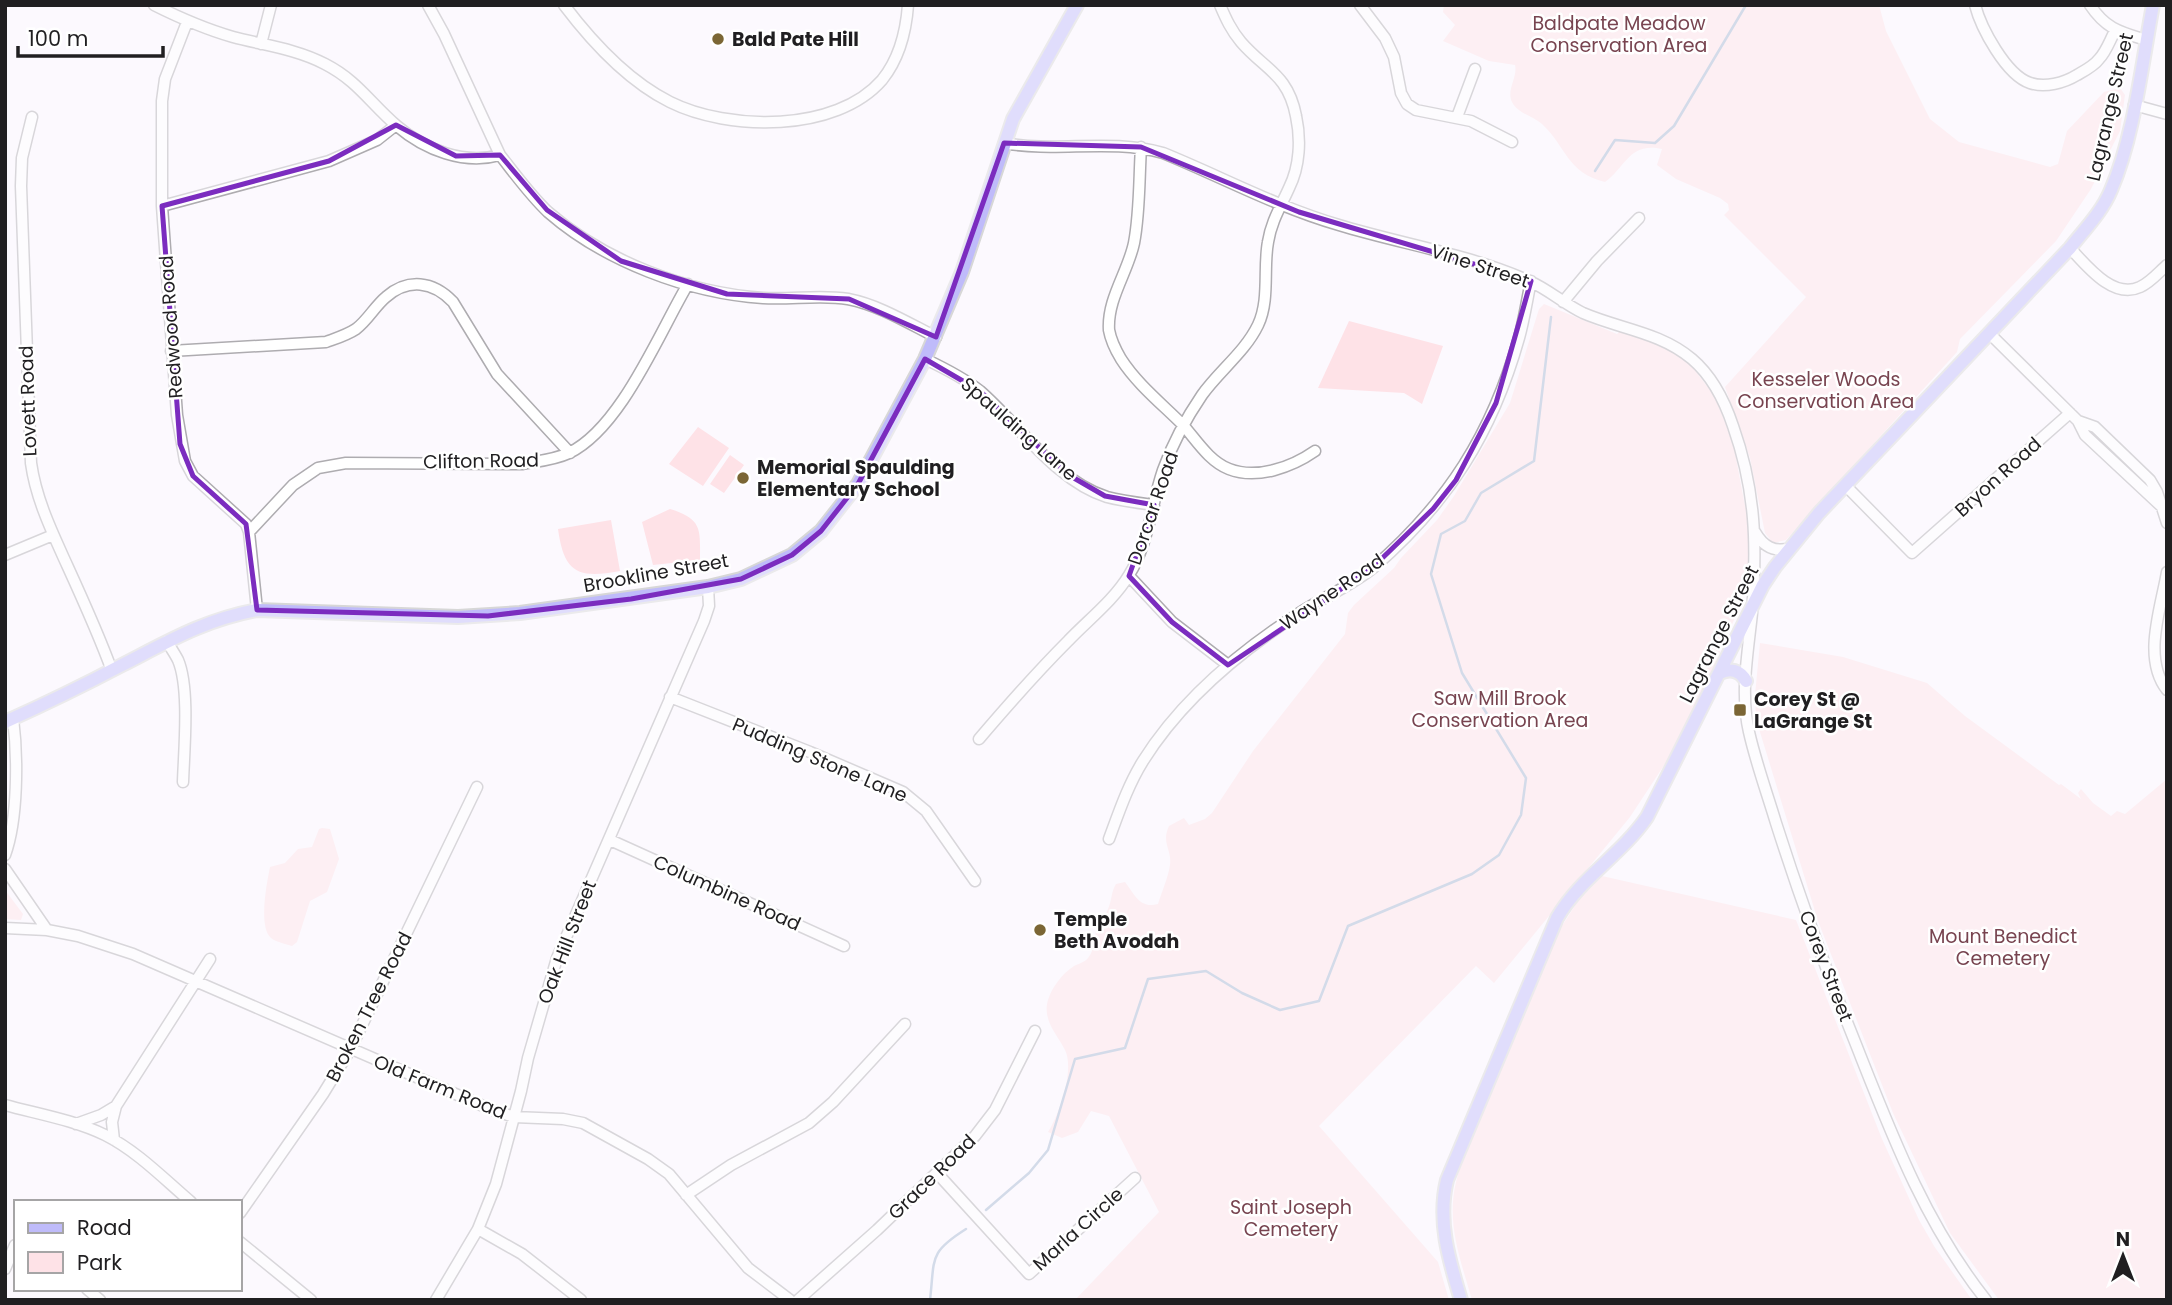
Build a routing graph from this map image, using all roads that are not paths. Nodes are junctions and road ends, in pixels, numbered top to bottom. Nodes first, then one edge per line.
1 (154, 5) edge
2 (271, 5) edge
3 (428, 5) edge
4 (564, 5) edge
5 (908, 5) edge
6 (1077, 5) edge
7 (1220, 5) edge
8 (1360, 5) edge
9 (2090, 5) edge
10 (2153, 5) edge
11 (1977, 10) edge
12 (187, 22) junction
13 (2115, 31) junction
14 (2146, 40) junction
15 (261, 44) junction
16 (1475, 69) dead end
17 (2134, 105) junction
18 (2167, 114) edge
19 (32, 117) dead end
20 (1457, 117) junction
21 (396, 125) junction
22 (1512, 142) dead end
23 (1004, 143) junction
24 (1141, 147) junction
25 (500, 155) junction
26 (1280, 205) junction
27 (162, 206) junction
28 (1639, 218) dead end
29 (2070, 248) junction
30 (2167, 265) edge
31 (1531, 281) junction
32 (688, 284) junction
33 (1563, 302) junction
34 (1989, 333) junction
35 (936, 337) junction
36 (172, 351) junction
37 (925, 359) junction
38 (2070, 413) junction
39 (1184, 427) junction
40 (1315, 451) dead end
41 (570, 453) junction
42 (1846, 486) junction
43 (1154, 505) junction
44 (2167, 523) edge
45 (249, 531) junction
46 (1755, 532) junction
47 (52, 535) junction
48 (1791, 548) junction
49 (5, 555) edge
50 (2167, 572) edge
51 (1129, 576) junction
52 (708, 587) junction
53 (1752, 608) junction
54 (257, 610) junction
55 (167, 641) junction
56 (1228, 665) junction
57 (112, 671) junction
58 (1720, 673) junction
59 (1746, 681) junction
60 (2167, 690) edge
61 (670, 697) junction
62 (9, 720) edge
63 (979, 739) dead end
64 (183, 782) dead end
65 (477, 787) dead end
66 (1109, 839) dead end
67 (610, 840) junction
68 (5, 855) edge
69 (5, 869) edge
70 (975, 881) dead end
71 (5, 928) edge
72 (47, 930) junction
73 (844, 946) dead end
74 (210, 959) dead end
75 (196, 982) junction
76 (905, 1024) dead end
77 (1035, 1031) dead end
78 (350, 1050) junction
79 (5, 1105) edge
80 (116, 1106) junction
81 (514, 1117) junction
82 (76, 1124) junction
83 (114, 1140) junction
84 (937, 1173) junction
85 (1135, 1178) dead end
86 (686, 1195) junction
87 (189, 1200) edge
88 (242, 1210) edge
89 (478, 1229) junction
90 (12, 1244) edge
91 (242, 1244) edge
92 (5, 1269) edge
93 (311, 1300) edge
94 (436, 1300) edge
95 (581, 1300) edge
96 (790, 1300) edge
97 (798, 1300) edge
98 (1461, 1300) edge
99 (1986, 1300) edge

1 - 12 street
2 - 15 street
3 - 25 street
4 - 5 street
6 - 23 main road, Brookline Street
7 - 26 street, Dorcar Road
8 - 20 street
9 - 13 street
10 - 14 main road, Lagrange Street
11 - 13 street
12 - 15 street
12 - 27 street, Redwood Road
13 - 14 street
14 - 17 main road, Lagrange Street
15 - 21 street
16 - 20 street
17 - 18 street
17 - 29 main road, Lagrange Street
19 - 47 street, Lovett Road
20 - 22 street
21 - 25 street
21 - 27 street
23 - 24 street, Vine Street
23 - 35 main road, Brookline Street
24 - 26 street, Vine Street
24 - 39 street
25 - 32 street
26 - 31 street, Vine Street
26 - 39 street, Dorcar Road
27 - 36 street, Redwood Road
28 - 33 street
29 - 30 street
29 - 34 main road, Lagrange Street
31 - 33 street, Vine Street
31 - 56 street, Wayne Road
32 - 35 street
32 - 41 street, Clifton Road
33 - 46 street, Vine Street
34 - 38 street
34 - 42 main road, Lagrange Street
35 - 37 main road, Brookline Street
36 - 41 street
36 - 45 street, Redwood Road
37 - 43 street, Spaulding Lane
37 - 52 main road, Brookline Street
38 - 42 street, Bryon Road
38 - 44 street
39 - 40 street
39 - 43 street, Dorcar Road
41 - 45 street, Clifton Road
42 - 48 main road, Lagrange Street
43 - 51 street, Dorcar Road
45 - 54 street
46 - 48 street
46 - 53 street, Vine Street
47 - 49 street
47 - 57 street, Lovett Road
48 - 53 main road, Lagrange Street
50 - 60 street
51 - 56 street
51 - 63 street, Dorcar Road
52 - 54 main road, Brookline Street
52 - 61 street, Oak Hill Street
53 - 58 main road, Lagrange Street
53 - 59 street, Corey Street
54 - 55 main road, Brookline Street
55 - 57 main road, Brookline Street
55 - 64 street
56 - 66 street, Wayne Road
57 - 62 main road, Brookline Street
58 - 59 main road
58 - 98 main road, Lagrange Street
59 - 99 street, Corey Street
61 - 67 street, Oak Hill Street
61 - 70 street, Pudding Stone Lane
62 - 68 street
65 - 78 street, Broken Tree Road
67 - 73 street, Columbine Road
67 - 81 street, Oak Hill Street
69 - 72 street
71 - 72 street, Old Farm Road
72 - 75 street, Old Farm Road
74 - 75 street
75 - 78 street, Old Farm Road
75 - 80 street
76 - 86 street
77 - 84 street, Grace Road
78 - 81 street, Old Farm Road
78 - 88 street, Broken Tree Road
79 - 82 street
80 - 82 street
80 - 83 street
81 - 86 street, Old Farm Road
81 - 89 street, Oak Hill Street
82 - 83 street
83 - 87 street
84 - 85 street, Marla Circle
84 - 97 street, Grace Road
86 - 96 street, Old Farm Road
89 - 94 street, Oak Hill Street
89 - 95 street
90 - 92 street
91 - 93 street

